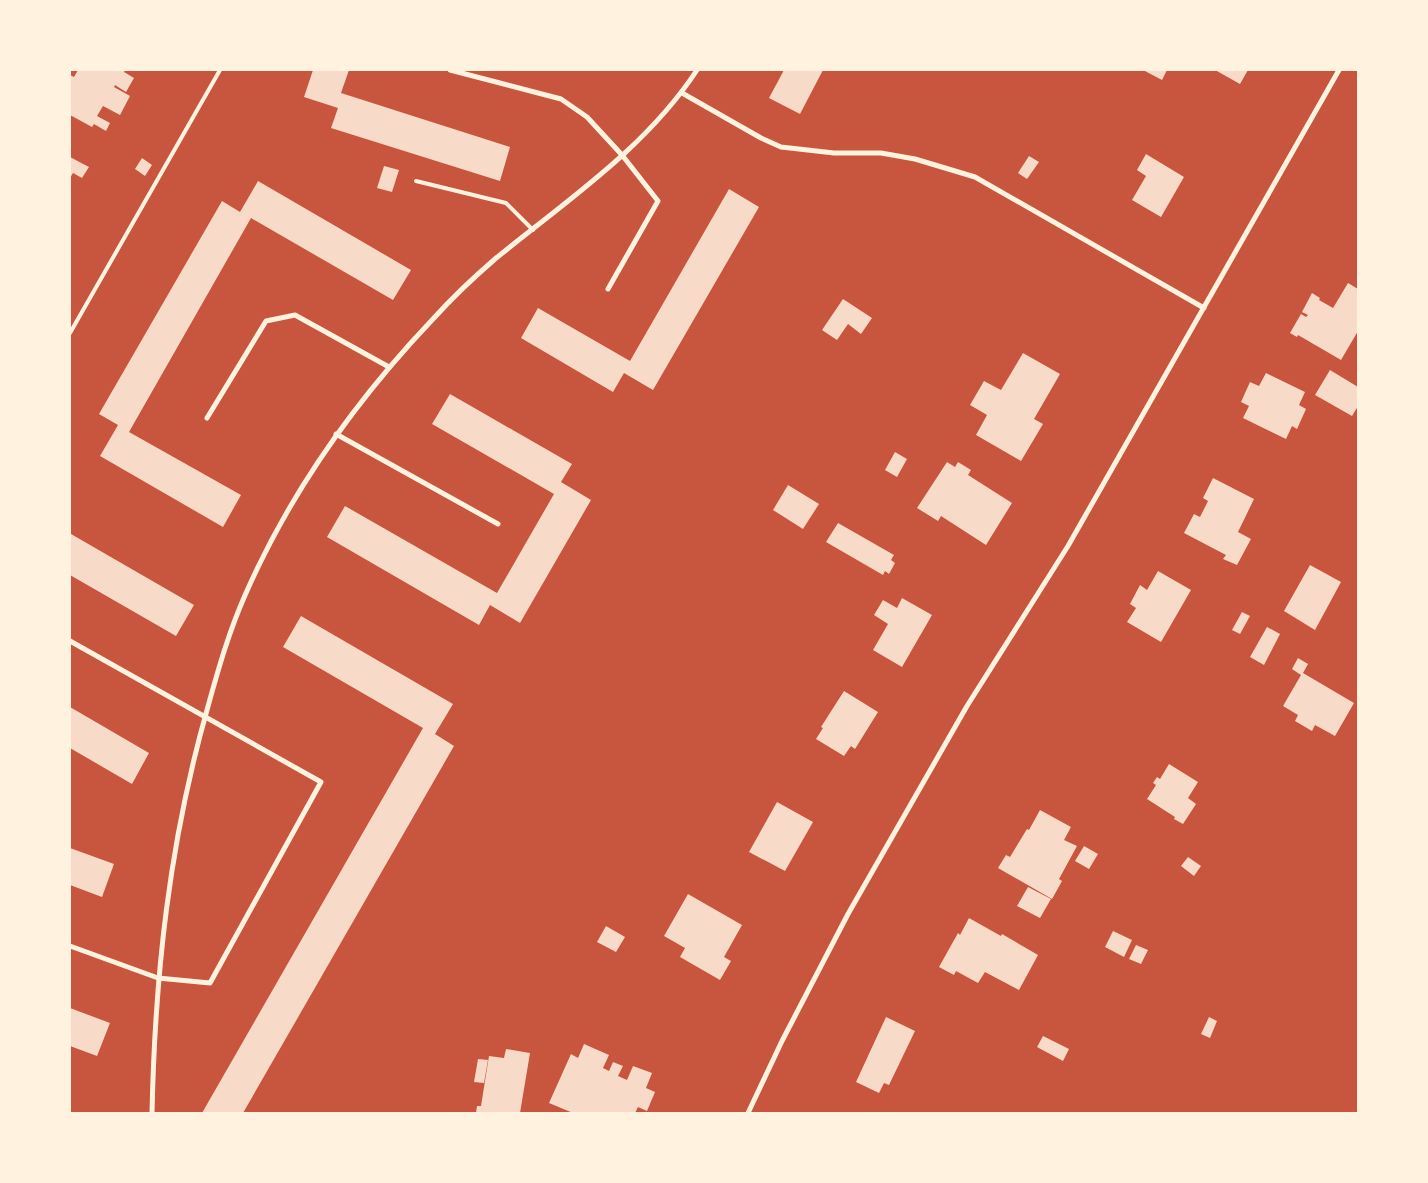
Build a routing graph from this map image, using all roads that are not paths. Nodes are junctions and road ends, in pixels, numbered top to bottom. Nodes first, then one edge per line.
1 (220, 70) edge
2 (450, 70) edge
3 (697, 70) edge
4 (1339, 70) edge
5 (682, 93) junction
6 (622, 155) junction
7 (416, 181) dead end
8 (533, 230) junction
9 (608, 289) dead end
10 (1204, 308) junction
11 (70, 333) edge
12 (389, 367) junction
13 (207, 418) dead end
14 (336, 434) junction
15 (498, 524) dead end
16 (70, 640) edge
17 (204, 717) junction
18 (70, 946) edge
19 (158, 978) junction
20 (152, 1113) edge
21 (748, 1113) edge

1 - 11 lane
2 - 6 street
3 - 5 street
4 - 10 street
5 - 6 street
5 - 10 street
6 - 8 street
6 - 9 street
7 - 8 lane
8 - 12 street
10 - 21 street
12 - 13 street
12 - 14 street
14 - 15 street
14 - 17 street
16 - 17 street
17 - 19 street
17 - 19 street
18 - 19 street
19 - 20 street

